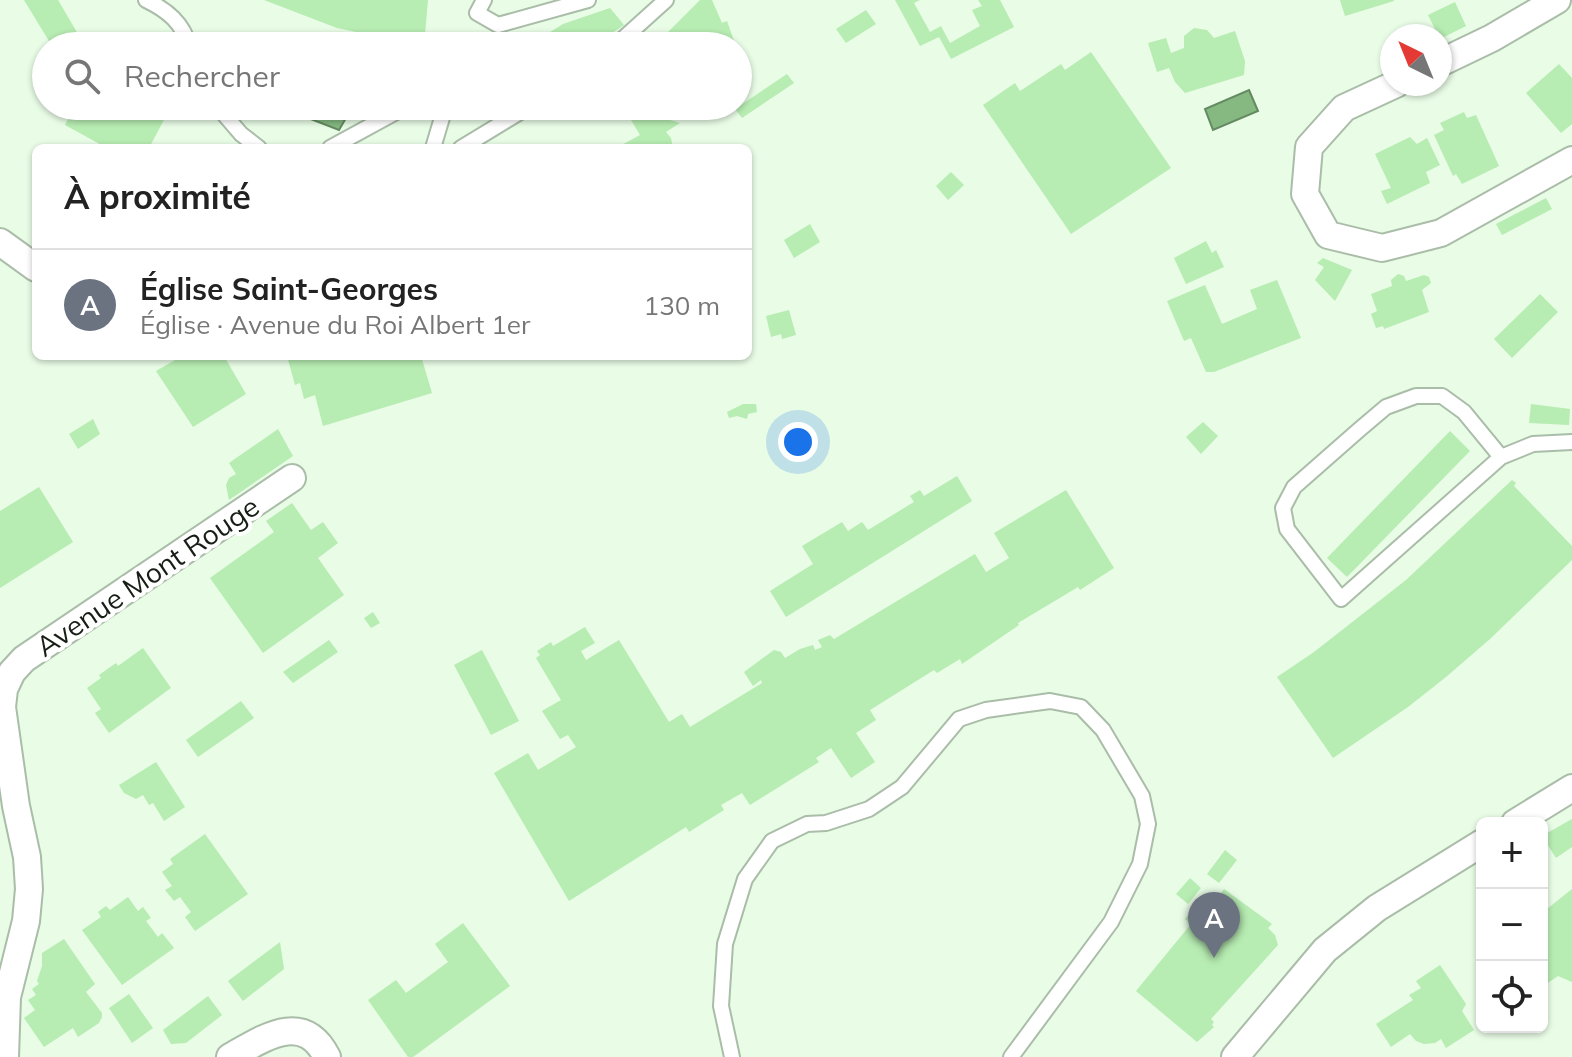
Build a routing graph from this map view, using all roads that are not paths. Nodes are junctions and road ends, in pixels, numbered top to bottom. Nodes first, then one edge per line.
1 (146, 0) edge
2 (484, 0) edge
3 (588, 0) edge
4 (666, 0) edge
5 (1557, 0) edge
6 (183, 32) edge
7 (631, 32) edge
8 (1452, 57) edge
9 (1380, 91) edge
10 (229, 120) edge
11 (381, 120) edge
12 (441, 120) edge
13 (507, 120) edge
14 (254, 144) edge
15 (337, 144) edge
16 (434, 144) edge
17 (468, 144) edge
18 (1572, 160) edge
19 (0, 242) edge
20 (32, 265) edge
21 (1572, 442) edge
22 (1501, 457) junction
23 (292, 478) dead end
24 (1572, 788) edge
25 (1525, 817) edge
26 (1476, 847) edge
27 (5, 1057) edge
28 (230, 1057) edge
29 (327, 1057) edge
30 (732, 1057) edge
31 (1011, 1057) edge
32 (1235, 1057) edge

1 - 6 lane
2 - 3 lane
4 - 7 lane
5 - 8 street
9 - 18 street
10 - 14 lane
11 - 15 lane
12 - 16 lane
13 - 17 lane
19 - 20 street
21 - 22 lane
22 - 22 lane
23 - 27 street, Avenue Mont Rouge
24 - 25 street
26 - 32 street
28 - 29 street
30 - 31 lane

